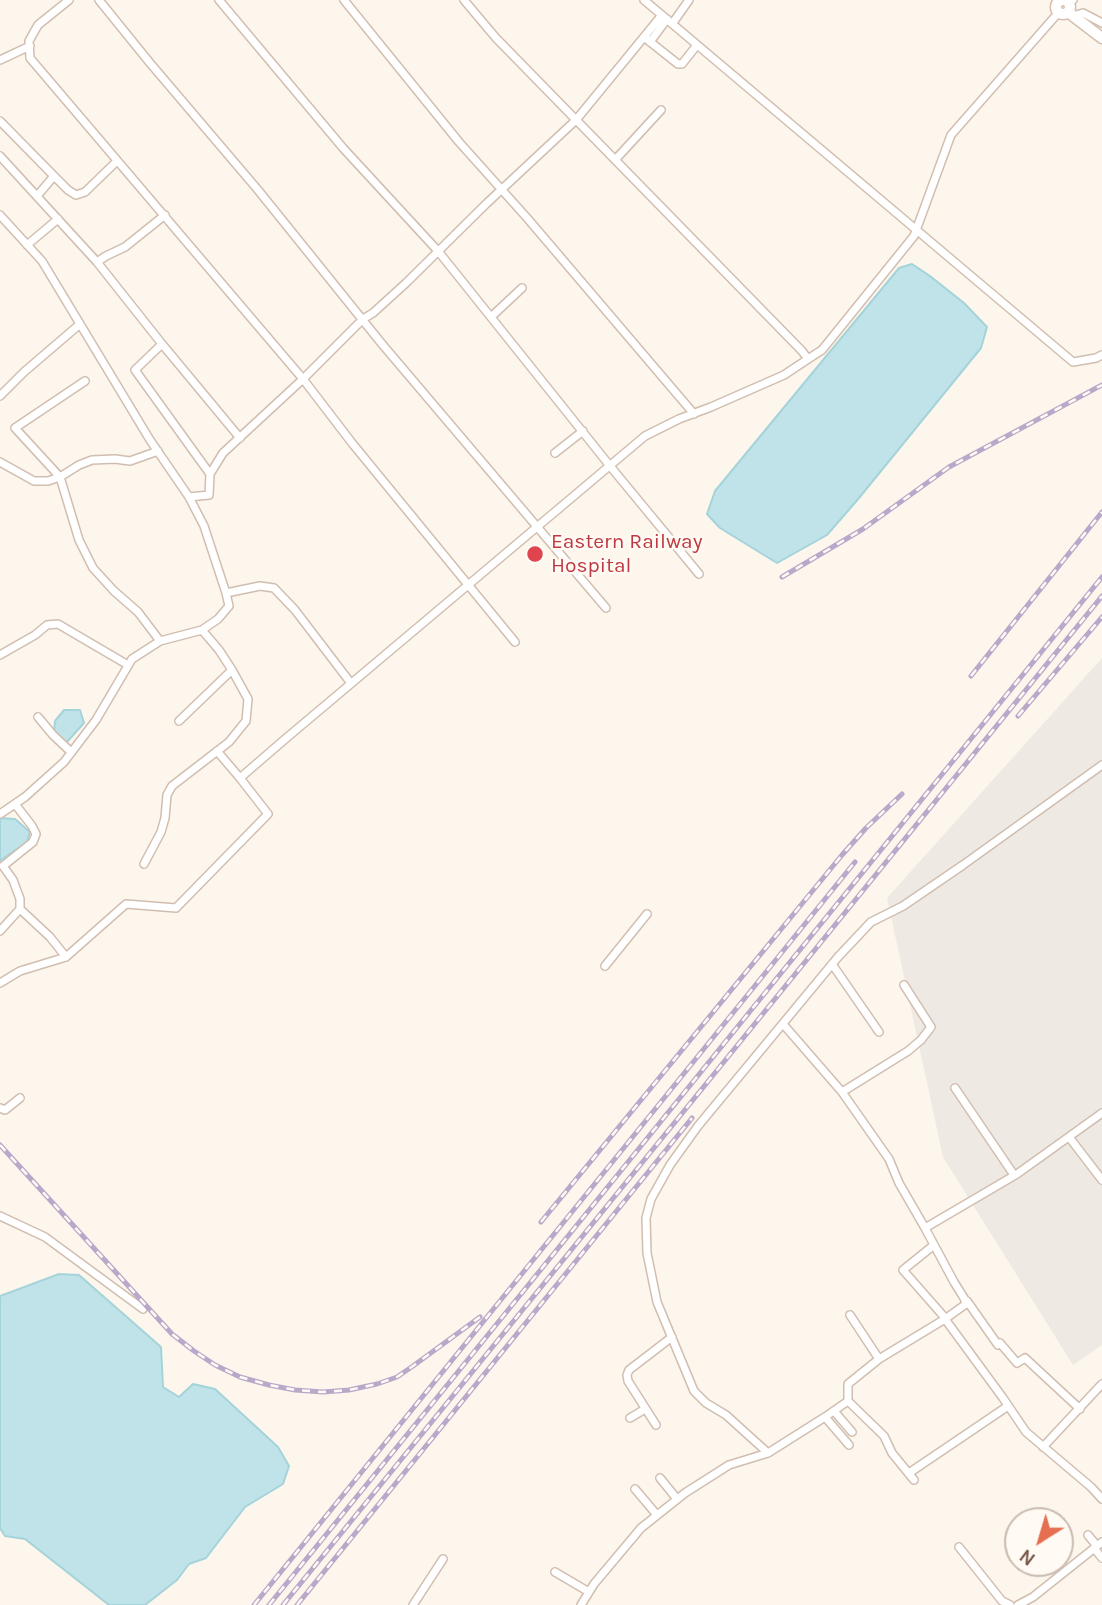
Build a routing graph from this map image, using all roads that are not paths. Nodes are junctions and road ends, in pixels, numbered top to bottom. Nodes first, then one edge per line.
1 (69, 0) edge
2 (100, 0) edge
3 (219, 0) edge
4 (344, 0) edge
5 (464, 0) edge
6 (689, 0) edge
7 (650, 2) edge
8 (1067, 6) edge
9 (667, 19) junction
10 (1102, 23) edge
11 (1102, 38) edge
12 (647, 39) junction
13 (697, 45) junction
14 (30, 46) junction
15 (0, 60) edge
16 (661, 110) dead end
17 (576, 120) junction
18 (0, 121) edge
19 (0, 156) edge
20 (615, 160) junction
21 (117, 161) junction
22 (54, 176) junction
23 (501, 190) junction
24 (37, 196) junction
25 (0, 215) edge
26 (165, 215) junction
27 (58, 219) junction
28 (916, 230) junction
29 (27, 245) junction
30 (438, 251) junction
31 (97, 262) junction
32 (522, 288) dead end
33 (491, 317) junction
34 (363, 319) junction
35 (80, 324) junction
36 (162, 344) junction
37 (1102, 355) edge
38 (808, 359) junction
39 (303, 379) junction
40 (0, 382) edge
41 (85, 382) dead end
42 (3, 393) edge
43 (694, 414) junction
44 (583, 431) junction
45 (240, 438) junction
46 (158, 451) junction
47 (555, 453) dead end
48 (0, 462) edge
49 (610, 466) junction
50 (210, 474) junction
51 (60, 477) junction
52 (189, 498) junction
53 (536, 527) junction
54 (699, 574) dead end
55 (469, 584) junction
56 (226, 593) junction
57 (606, 608) dead end
58 (202, 630) junction
59 (160, 641) junction
60 (515, 642) dead end
61 (0, 655) edge
62 (128, 665) junction
63 (232, 670) junction
64 (351, 682) junction
65 (38, 717) dead end
66 (180, 721) dead end
67 (217, 751) junction
68 (71, 752) junction
69 (1102, 765) edge
70 (240, 778) junction
71 (15, 804) junction
72 (0, 814) edge
73 (144, 864) dead end
74 (20, 909) junction
75 (647, 914) dead end
76 (0, 931) edge
77 (66, 957) junction
78 (832, 964) junction
79 (605, 966) dead end
80 (0, 983) edge
81 (904, 985) dead end
82 (783, 1024) junction
83 (879, 1032) dead end
84 (955, 1088) dead end
85 (842, 1092) junction
86 (20, 1098) dead end
87 (0, 1108) edge
88 (1102, 1113) edge
89 (1069, 1136) junction
90 (1014, 1175) junction
91 (1102, 1180) edge
92 (0, 1216) edge
93 (925, 1228) junction
94 (934, 1245) junction
95 (964, 1298) junction
96 (144, 1309) dead end
97 (850, 1315) dead end
98 (945, 1319) junction
99 (672, 1336) junction
100 (879, 1359) junction
101 (1102, 1384) edge
102 (848, 1401) junction
103 (1008, 1406) junction
104 (645, 1409) junction
105 (1080, 1409) junction
106 (834, 1411) junction
107 (630, 1418) dead end
108 (825, 1418) junction
109 (656, 1425) dead end
110 (852, 1432) dead end
111 (849, 1445) dead end
112 (1042, 1447) junction
113 (768, 1453) junction
114 (660, 1478) dead end
115 (635, 1489) dead end
116 (677, 1499) junction
117 (1102, 1499) edge
118 (657, 1516) junction
119 (1088, 1535) dead end
120 (1098, 1546) edge
121 (959, 1547) dead end
122 (1102, 1558) edge
123 (443, 1559) dead end
124 (555, 1572) dead end
125 (589, 1592) junction
126 (413, 1605) edge
127 (580, 1605) edge
128 (1010, 1605) edge
129 (1018, 1605) edge

1 - 14 street
2 - 34 street
3 - 30 street
4 - 23 street
5 - 17 street
6 - 9 street
7 - 9 street
8 - 10 street
8 - 11 street
8 - 28 street
9 - 12 street
9 - 13 street
12 - 13 street
12 - 17 street
13 - 28 street
14 - 15 street
14 - 21 street
16 - 20 street
17 - 20 street
17 - 23 street
18 - 22 street
19 - 24 street
20 - 38 street
21 - 22 street
21 - 26 street
22 - 24 street
23 - 30 street
23 - 43 street
24 - 27 street
25 - 29 street
26 - 31 street
26 - 39 street
27 - 29 street
27 - 31 street
28 - 37 street
28 - 38 street
29 - 35 street
30 - 33 street
30 - 34 street
31 - 36 street
32 - 33 street
33 - 44 street
34 - 39 street
34 - 53 street
35 - 42 street
35 - 46 street
36 - 45 street
36 - 50 street
38 - 43 street
39 - 45 street
39 - 55 street
40 - 42 street
41 - 51 street
43 - 49 street
44 - 47 street
44 - 49 street
45 - 50 street
46 - 51 street
46 - 52 street
48 - 51 street
49 - 53 street
49 - 54 street
50 - 52 street
51 - 59 street
52 - 56 street
53 - 55 street
53 - 57 street
55 - 60 street
55 - 64 street
56 - 58 street
56 - 64 street
58 - 59 street
58 - 63 street
59 - 62 street
61 - 62 street
62 - 68 street
63 - 66 street
63 - 67 street
64 - 70 street
65 - 68 street
67 - 70 street
67 - 73 street
68 - 71 street
69 - 78 street
70 - 77 street
71 - 72 street
71 - 74 street
74 - 76 street
74 - 77 street
75 - 79 street
77 - 80 street
78 - 82 street
78 - 83 street
81 - 85 street
82 - 85 street
82 - 99 street
84 - 90 street
85 - 93 street
86 - 87 street
88 - 89 street
89 - 90 street
89 - 91 street
90 - 93 street
92 - 96 street
93 - 94 street
94 - 95 street
94 - 98 street
95 - 98 street
95 - 105 street
97 - 100 street
98 - 100 street
98 - 103 street
99 - 104 street
99 - 113 street
100 - 102 street
101 - 105 street
102 - 103 street
102 - 106 street
103 - 112 street
104 - 107 street
104 - 109 street
105 - 112 street
106 - 108 street
106 - 110 street
108 - 111 street
108 - 113 street
112 - 117 street
113 - 116 street
114 - 116 street
115 - 118 street
116 - 118 street
118 - 125 street
119 - 120 street
120 - 122 street
120 - 129 street
121 - 128 street
123 - 126 street
124 - 125 street
125 - 127 street

